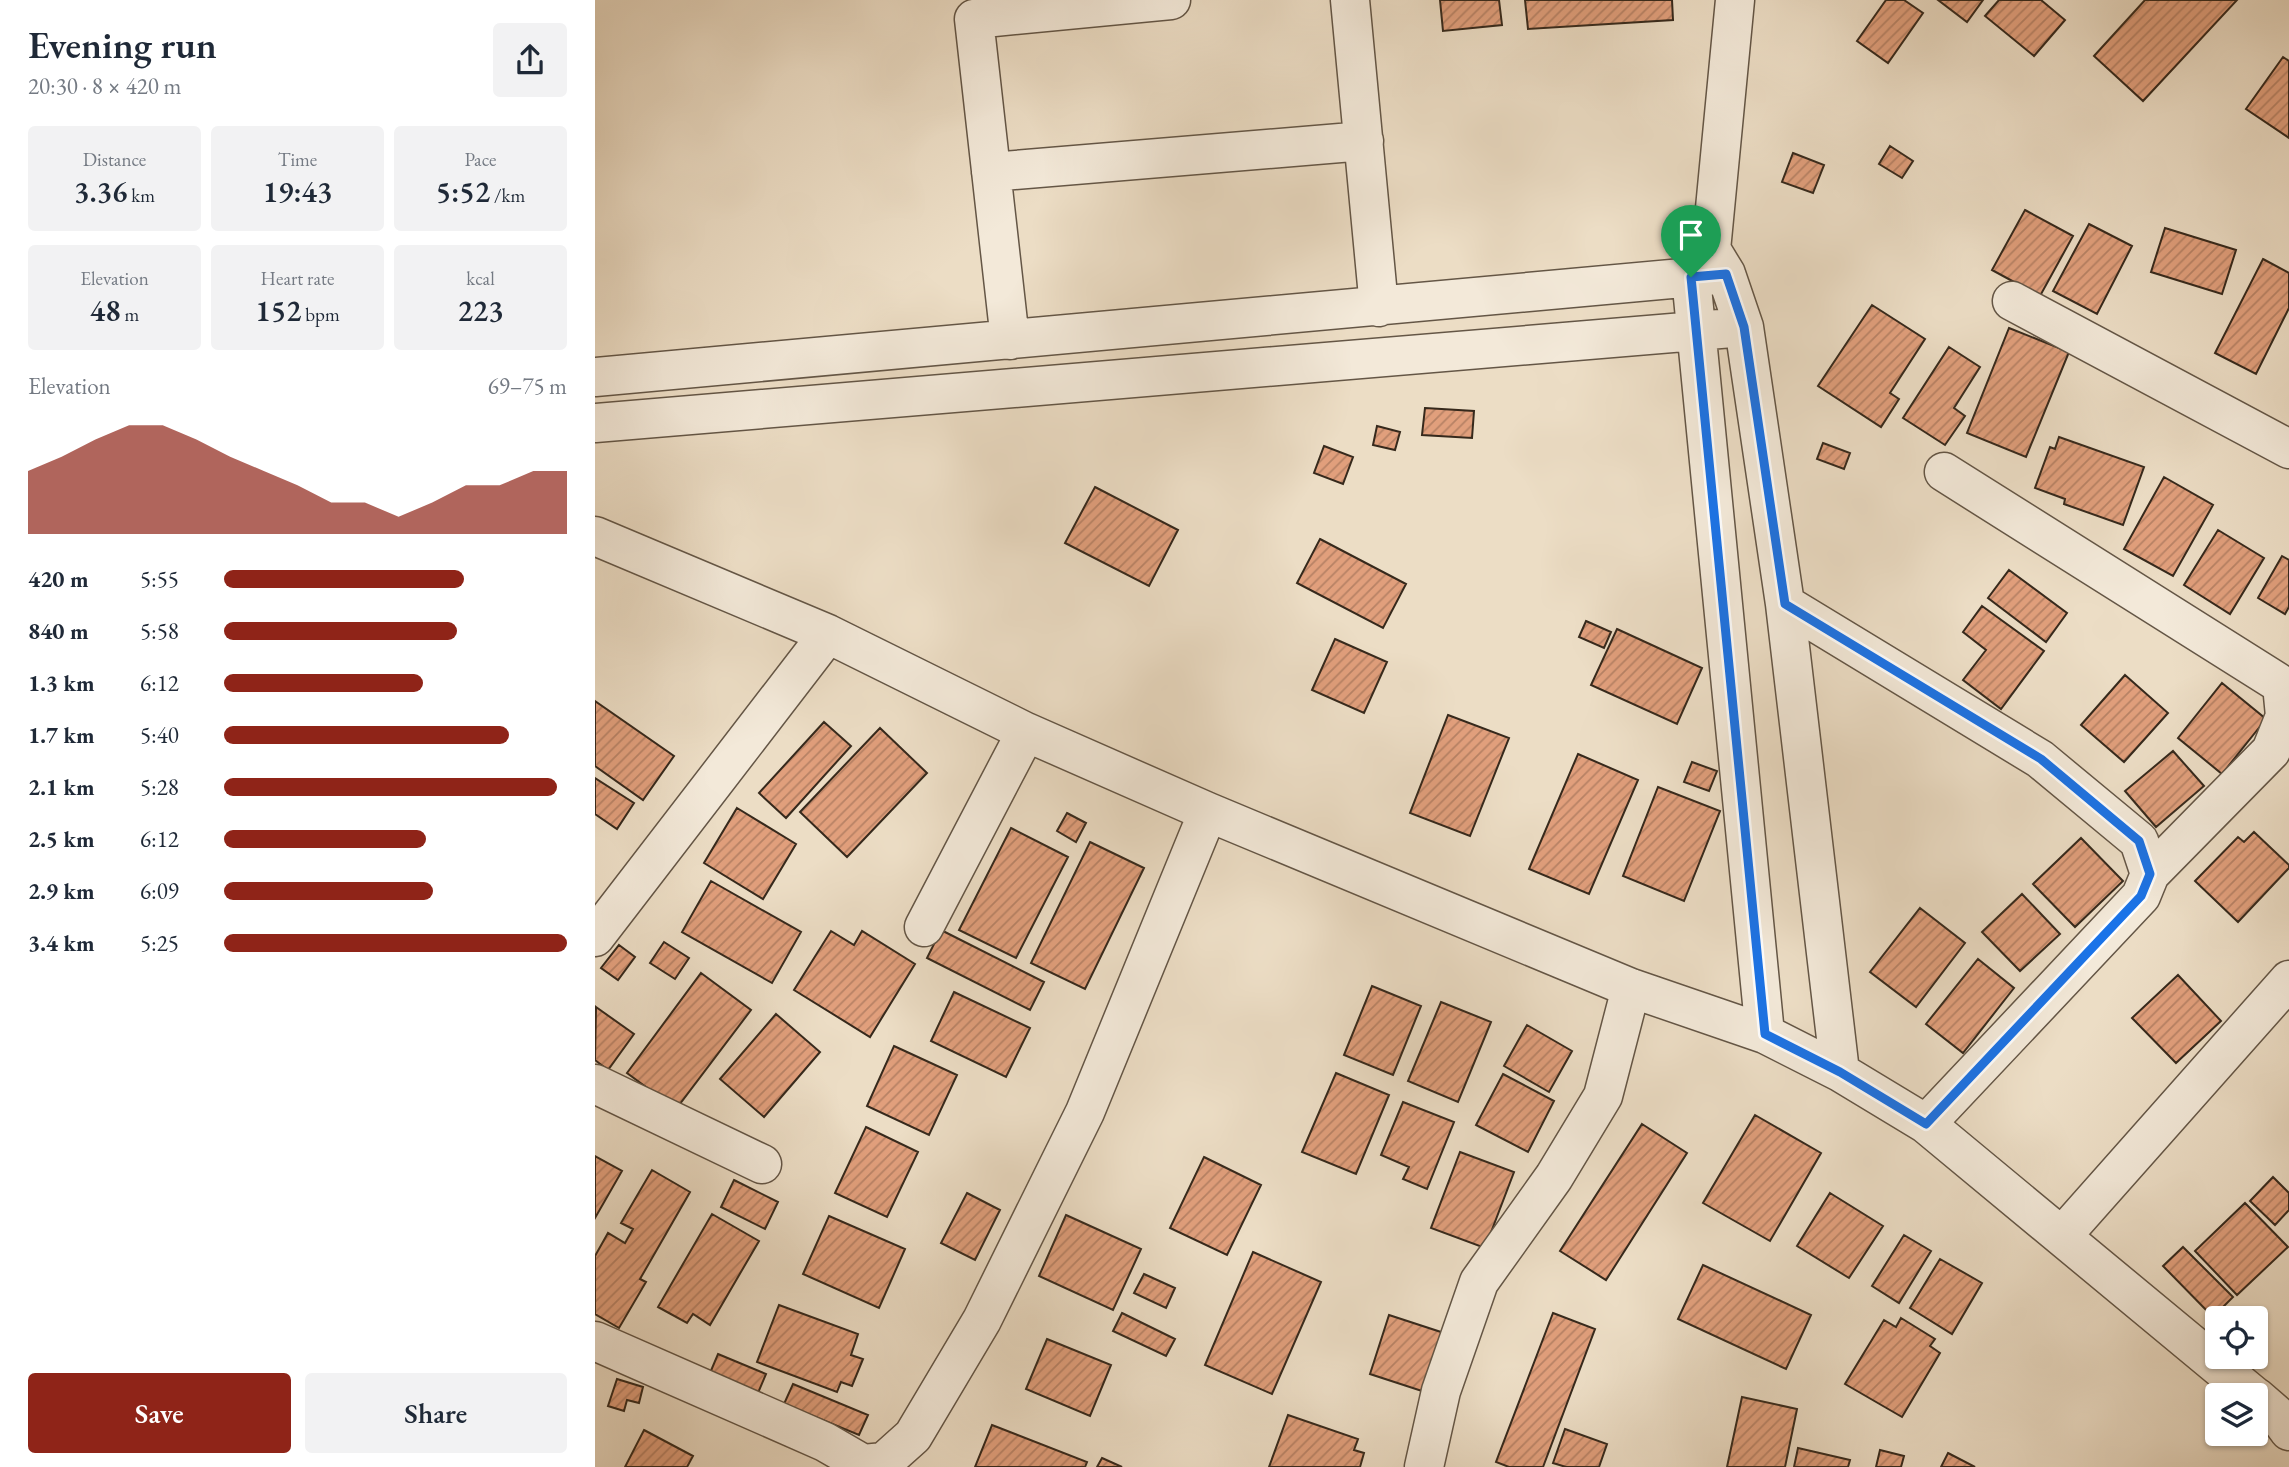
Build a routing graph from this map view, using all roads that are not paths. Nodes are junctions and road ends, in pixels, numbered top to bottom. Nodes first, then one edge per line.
1 (1171, 0) edge
2 (1350, 0) edge
3 (1735, 0) edge
4 (1364, 141) junction
5 (991, 172) junction
6 (1709, 267) junction
7 (2012, 301) dead end
8 (1379, 307) junction
9 (1744, 327) junction
10 (1696, 331) junction
11 (1010, 340) junction
12 (613, 375) edge
13 (636, 419) junction
14 (595, 423) edge
15 (2289, 449) edge
16 (1944, 472) dead end
17 (595, 536) edge
18 (1785, 604) junction
19 (828, 634) junction
20 (2287, 713) edge
21 (1026, 732) junction
22 (1208, 812) junction
23 (2150, 874) junction
24 (924, 927) dead end
25 (595, 937) edge
26 (2289, 979) edge
27 (1631, 988) junction
28 (1765, 1034) junction
29 (1840, 1072) junction
30 (595, 1084) edge
31 (1926, 1124) junction
32 (762, 1164) dead end
33 (2062, 1236) junction
34 (595, 1341) edge
35 (2238, 1383) edge
36 (2268, 1407) edge
37 (2289, 1430) edge
38 (862, 1466) edge
39 (1424, 1467) edge

1 - 5 street
2 - 4 street
3 - 6 street
4 - 5 street
4 - 8 street
5 - 11 street
6 - 8 street
6 - 9 street
6 - 10 street
7 - 15 street
8 - 11 street
9 - 10 street
9 - 18 street
10 - 13 street
10 - 28 street
11 - 12 street
12 - 13 street
13 - 14 street
16 - 20 street
17 - 19 street
18 - 23 street
18 - 29 street
19 - 21 street
19 - 25 street
20 - 23 street
21 - 22 street
21 - 24 street
22 - 27 street
22 - 38 street
23 - 31 street
26 - 33 street
27 - 28 street
27 - 39 street
28 - 29 street
29 - 31 street
30 - 32 street
31 - 33 street
33 - 35 street
34 - 38 street
36 - 37 street

